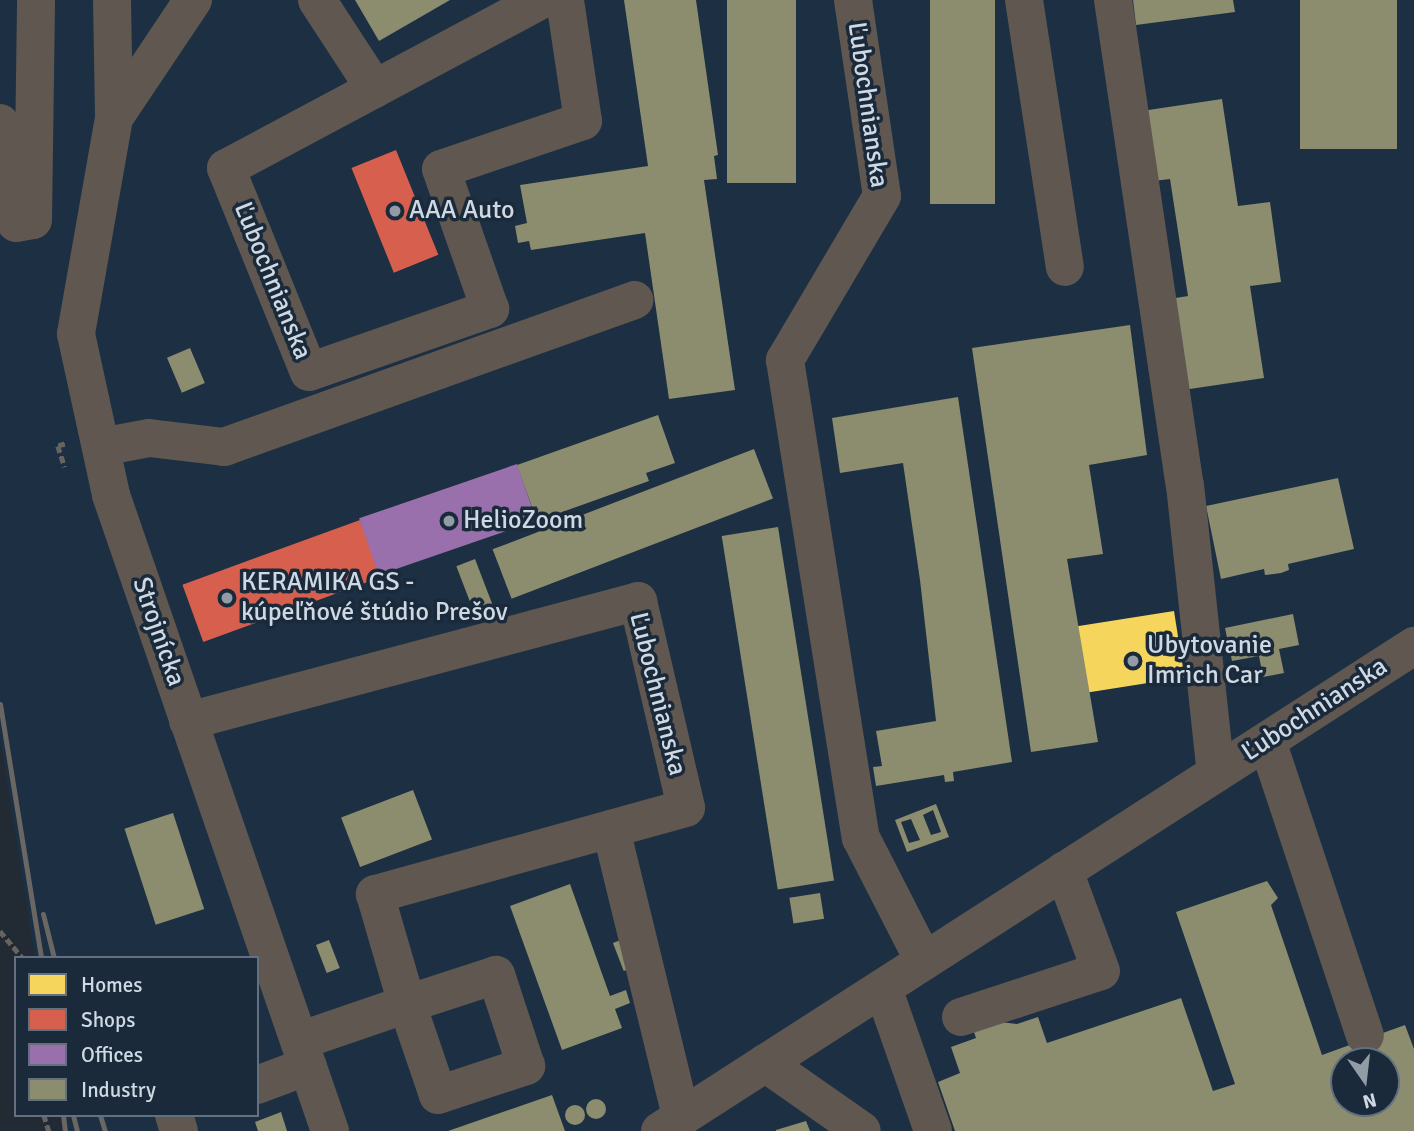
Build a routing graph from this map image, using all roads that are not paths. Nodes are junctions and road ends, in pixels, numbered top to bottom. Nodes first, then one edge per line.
1 (36, 0) edge
2 (112, 0) edge
3 (193, 0) edge
4 (317, 0) edge
5 (541, 0) edge
6 (565, 0) edge
7 (853, 0) edge
8 (1024, 0) edge
9 (1113, 0) edge
10 (375, 89) junction
11 (114, 118) junction
12 (0, 123) edge
13 (1065, 267) dead end
14 (634, 300) dead end
15 (101, 447) junction
16 (1414, 646) edge
17 (188, 721) junction
18 (1266, 741) junction
19 (1216, 773) junction
20 (611, 829) junction
21 (1064, 871) junction
22 (925, 961) junction
23 (883, 988) junction
24 (961, 1017) dead end
25 (1365, 1035) dead end
26 (303, 1053) junction
27 (765, 1063) junction
28 (259, 1084) edge
29 (670, 1124) edge
30 (330, 1131) edge
31 (862, 1131) edge
32 (933, 1131) edge

1 - 12 street
2 - 11 street
3 - 11 street
4 - 10 street
5 - 10 street, Ľubochnianska
6 - 10 street, Ľubochnianska
7 - 22 street, Ľubochnianska
8 - 13 street
9 - 19 street, Ľubochnianska
11 - 15 street, Strojnícka
14 - 15 street
15 - 17 street, Strojnícka
16 - 18 street, Ľubochnianska
17 - 20 street, Ľubochnianska
17 - 26 street, Strojnícka
18 - 19 street, Ľubochnianska
18 - 25 street
19 - 21 street, Ľubochnianska
20 - 26 street, Ľubochnianska
20 - 29 street
21 - 22 street, Ľubochnianska
21 - 24 street
22 - 23 street, Ľubochnianska
23 - 27 street, Ľubochnianska
23 - 32 street
26 - 28 street
26 - 30 street, Strojnícka
27 - 29 street, Ľubochnianska
27 - 31 street

